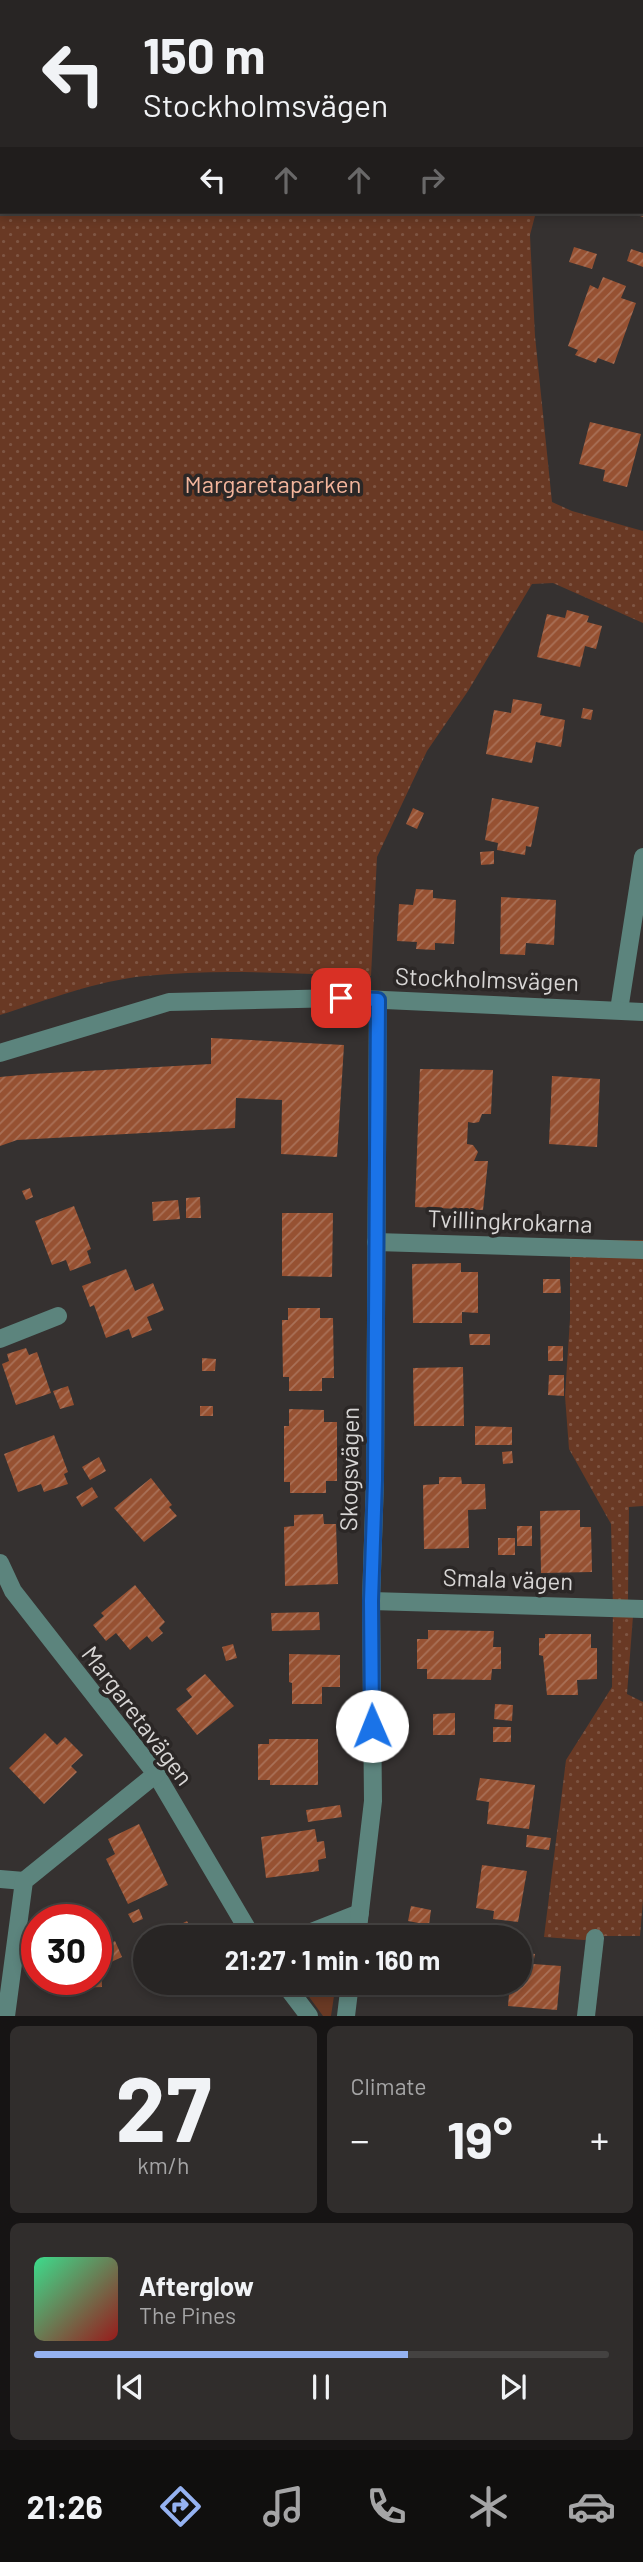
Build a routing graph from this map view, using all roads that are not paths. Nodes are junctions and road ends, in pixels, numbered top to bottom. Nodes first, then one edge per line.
1 (643, 858) edge
2 (378, 1000) junction
3 (619, 1010) junction
4 (643, 1012) edge
5 (0, 1053) edge
6 (376, 1242) junction
7 (643, 1250) edge
8 (58, 1316) dead end
9 (0, 1339) edge
10 (0, 1563) edge
11 (6, 1594) edge
12 (371, 1601) junction
13 (643, 1609) edge
14 (156, 1774) junction
15 (0, 1879) edge
16 (24, 1881) junction
17 (360, 1913) junction
18 (245, 1925) edge
19 (330, 1925) edge
20 (358, 1925) edge
21 (594, 1938) dead end
22 (293, 1995) edge
23 (349, 1995) edge
24 (6, 2016) edge
25 (309, 2016) edge
26 (346, 2016) edge
27 (586, 2016) edge

1 - 3 street
2 - 3 street, Stockholmsvägen
2 - 5 street, Stockholmsvägen
2 - 6 street, Skogsvägen
3 - 4 street, Stockholmsvägen
6 - 7 street, Tvillingkrokarna
6 - 12 street, Skogsvägen
8 - 9 street
10 - 11 street, Margaretavägen
11 - 14 street, Margaretavägen
12 - 13 street, Smala vägen
12 - 17 street, Skogsvägen
14 - 16 street
14 - 18 street, Margaretavägen
15 - 16 street
16 - 24 street
17 - 19 street
17 - 20 street, Skogsvägen
21 - 27 street
22 - 25 street
23 - 26 street

